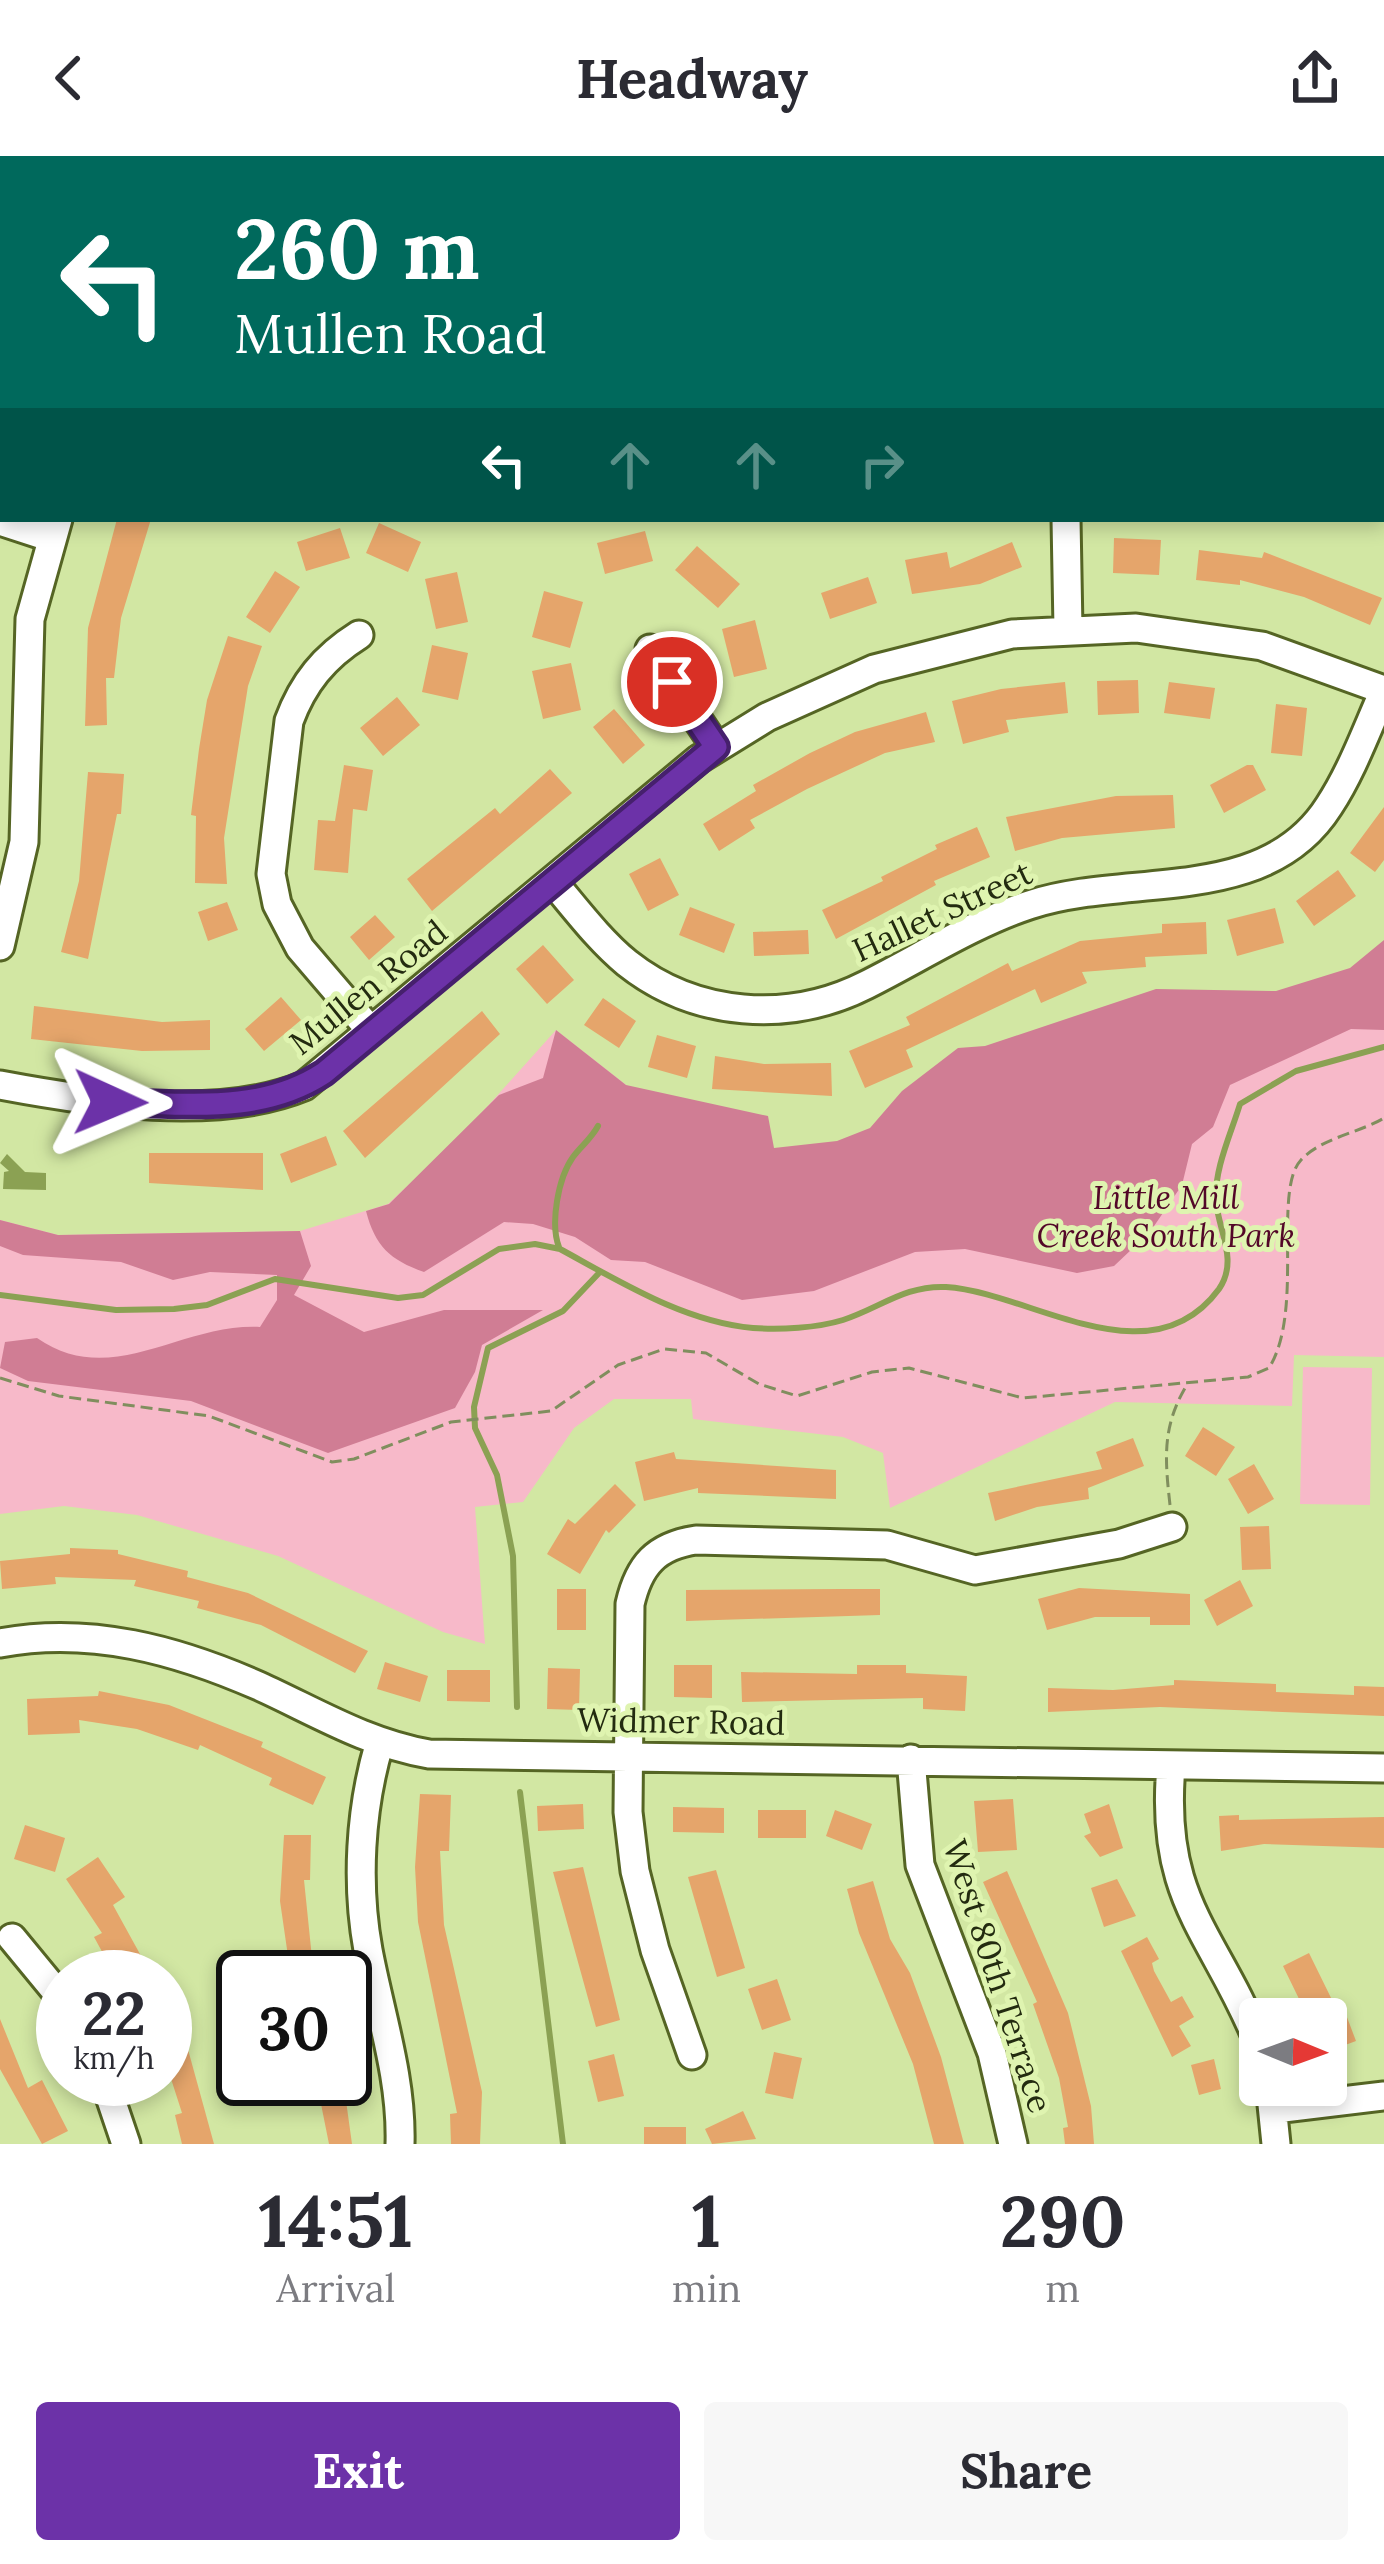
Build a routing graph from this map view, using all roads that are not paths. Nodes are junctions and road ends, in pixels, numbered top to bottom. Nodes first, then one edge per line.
1 (12, 522) edge
2 (1066, 522) edge
3 (55, 529) edge
4 (1068, 629) junction
5 (359, 635) dead end
6 (650, 649) dead end
7 (1384, 690) edge
8 (716, 747) junction
9 (553, 883) junction
10 (0, 946) edge
11 (371, 1031) junction
12 (0, 1085) edge
13 (1172, 1527) road end
14 (0, 1642) edge
15 (380, 1745) junction
16 (627, 1756) junction
17 (911, 1759) junction
18 (1171, 1766) junction
19 (1384, 1768) edge
20 (12, 1938) dead end
21 (36, 1967) edge
22 (1239, 2005) edge
23 (692, 2055) dead end
24 (1347, 2096) edge
25 (1384, 2096) edge
26 (113, 2106) edge
27 (1274, 2106) edge
28 (126, 2144) edge
29 (400, 2144) edge
30 (1013, 2144) edge
31 (1276, 2144) edge

1 - 3 street
2 - 4 street
3 - 10 street
4 - 7 street, Mullen Road
4 - 8 street, Mullen Road
5 - 11 street
6 - 8 street
7 - 9 street, Hallet Street
8 - 9 street, Mullen Road
9 - 11 street, Mullen Road
11 - 12 street, Mullen Road
13 - 16 street
14 - 15 street, Widmer Road
15 - 16 street, Widmer Road
15 - 29 street
16 - 17 street, Widmer Road
16 - 23 street
17 - 18 street, Widmer Road
17 - 30 street, West 80th Terrace
18 - 19 street, Widmer Road
18 - 22 street
20 - 21 street
24 - 25 street
26 - 28 street
27 - 31 street

